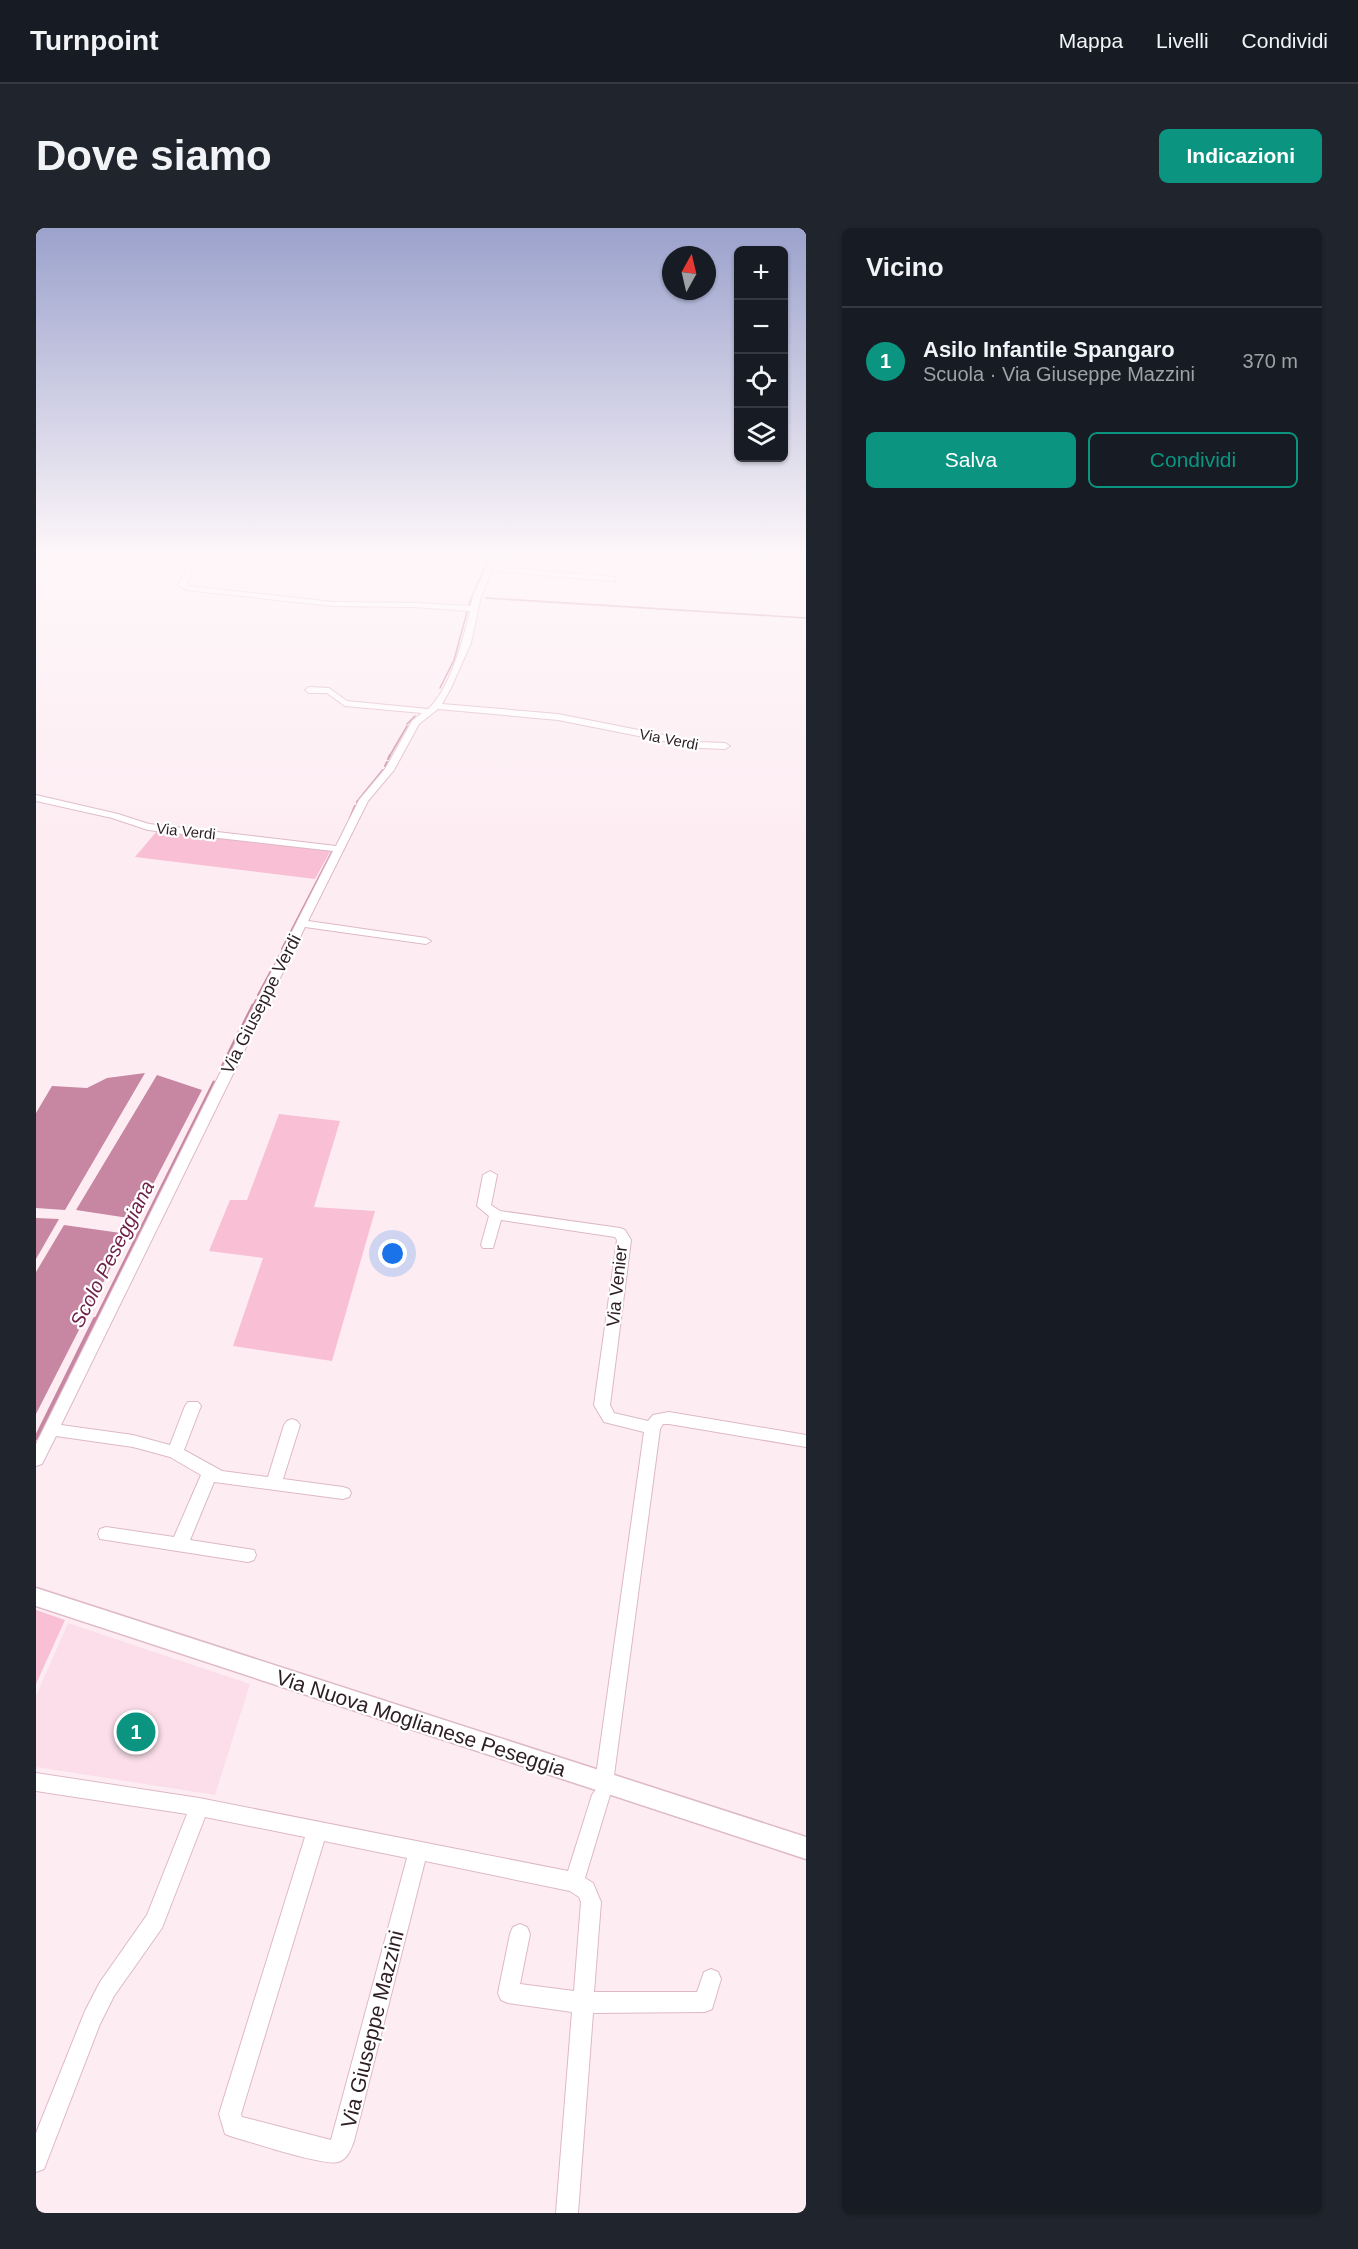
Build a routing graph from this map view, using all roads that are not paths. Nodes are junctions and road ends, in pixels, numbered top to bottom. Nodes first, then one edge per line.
1 (464, 651) edge
2 (309, 690) dead end
3 (431, 708) junction
4 (725, 746) dead end
5 (36, 798) edge
6 (339, 849) junction
7 (303, 924) junction
8 (426, 940) dead end
9 (489, 1175) dead end
10 (495, 1215) junction
11 (488, 1245) dead end
12 (193, 1406) dead end
13 (292, 1425) dead end
14 (652, 1428) junction
15 (50, 1430) junction
16 (806, 1441) edge
17 (175, 1452) junction
18 (36, 1460) edge
19 (210, 1473) junction
20 (274, 1484) junction
21 (343, 1493) dead end
22 (106, 1534) dead end
23 (179, 1545) junction
24 (248, 1555) dead end
25 (36, 1597) edge
26 (36, 1782) edge
27 (602, 1789) junction
28 (199, 1807) junction
29 (317, 1831) junction
30 (806, 1848) edge
31 (418, 1851) junction
32 (574, 1882) junction
33 (520, 1934) dead end
34 (711, 1979) dead end
35 (583, 2003) junction
36 (36, 2161) edge
37 (567, 2213) edge

1 - 3 street, Via Giuseppe Verdi
2 - 3 street, Via Verdi
3 - 4 street, Via Verdi
3 - 6 street, Via Giuseppe Verdi
5 - 6 street, Via Verdi
6 - 7 street, Via Giuseppe Verdi
7 - 8 street
7 - 15 street, Via Giuseppe Verdi
9 - 10 street
10 - 11 street
10 - 14 street, Via Venier
12 - 17 street
13 - 20 street
14 - 16 street
14 - 27 street
15 - 17 street
15 - 18 street, Via Giuseppe Verdi
17 - 19 street
19 - 20 street
19 - 23 street
20 - 21 street
22 - 23 street
23 - 24 street
25 - 27 main road, Via Nuova Moglianese Peseggia
26 - 28 street
27 - 30 main road, Via Nuova Moglianese Peseggia
27 - 32 street
28 - 29 street
28 - 36 street
29 - 31 street
29 - 31 street, Via Giuseppe Mazzini
31 - 32 street
32 - 35 street
33 - 35 street
34 - 35 street
35 - 37 street

